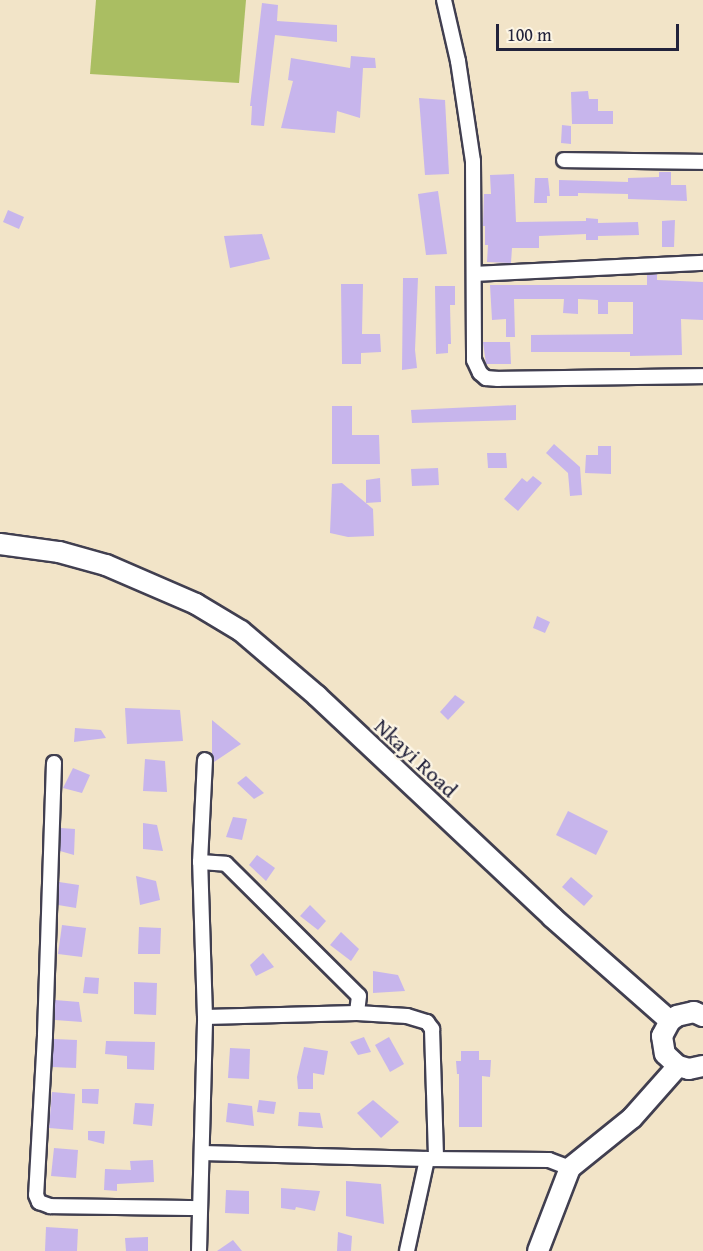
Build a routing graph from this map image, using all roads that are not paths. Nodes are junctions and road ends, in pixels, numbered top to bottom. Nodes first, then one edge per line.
1 (444, 0) edge
2 (564, 160) dead end
3 (703, 162) edge
4 (703, 263) edge
5 (475, 274) junction
6 (703, 376) edge
7 (0, 544) edge
8 (205, 760) dead end
9 (54, 763) dead end
10 (200, 862) junction
11 (700, 1010) edge
12 (357, 1013) junction
13 (205, 1017) junction
14 (670, 1021) junction
15 (678, 1066) junction
16 (702, 1067) edge
17 (202, 1153) junction
18 (431, 1159) junction
19 (570, 1168) junction
20 (200, 1208) junction
21 (200, 1251) edge
22 (407, 1251) edge
23 (538, 1251) edge

1 - 5 street
2 - 3 street
4 - 5 street
5 - 6 street
7 - 14 main road, Nkayi Road
8 - 10 street
9 - 20 street
10 - 12 street
10 - 13 street
11 - 14 main road
12 - 13 street
12 - 18 street
13 - 17 street
14 - 15 main road
15 - 16 main road
15 - 19 main road
17 - 18 street
17 - 20 street
18 - 19 street
18 - 22 street
19 - 23 main road
20 - 21 street

